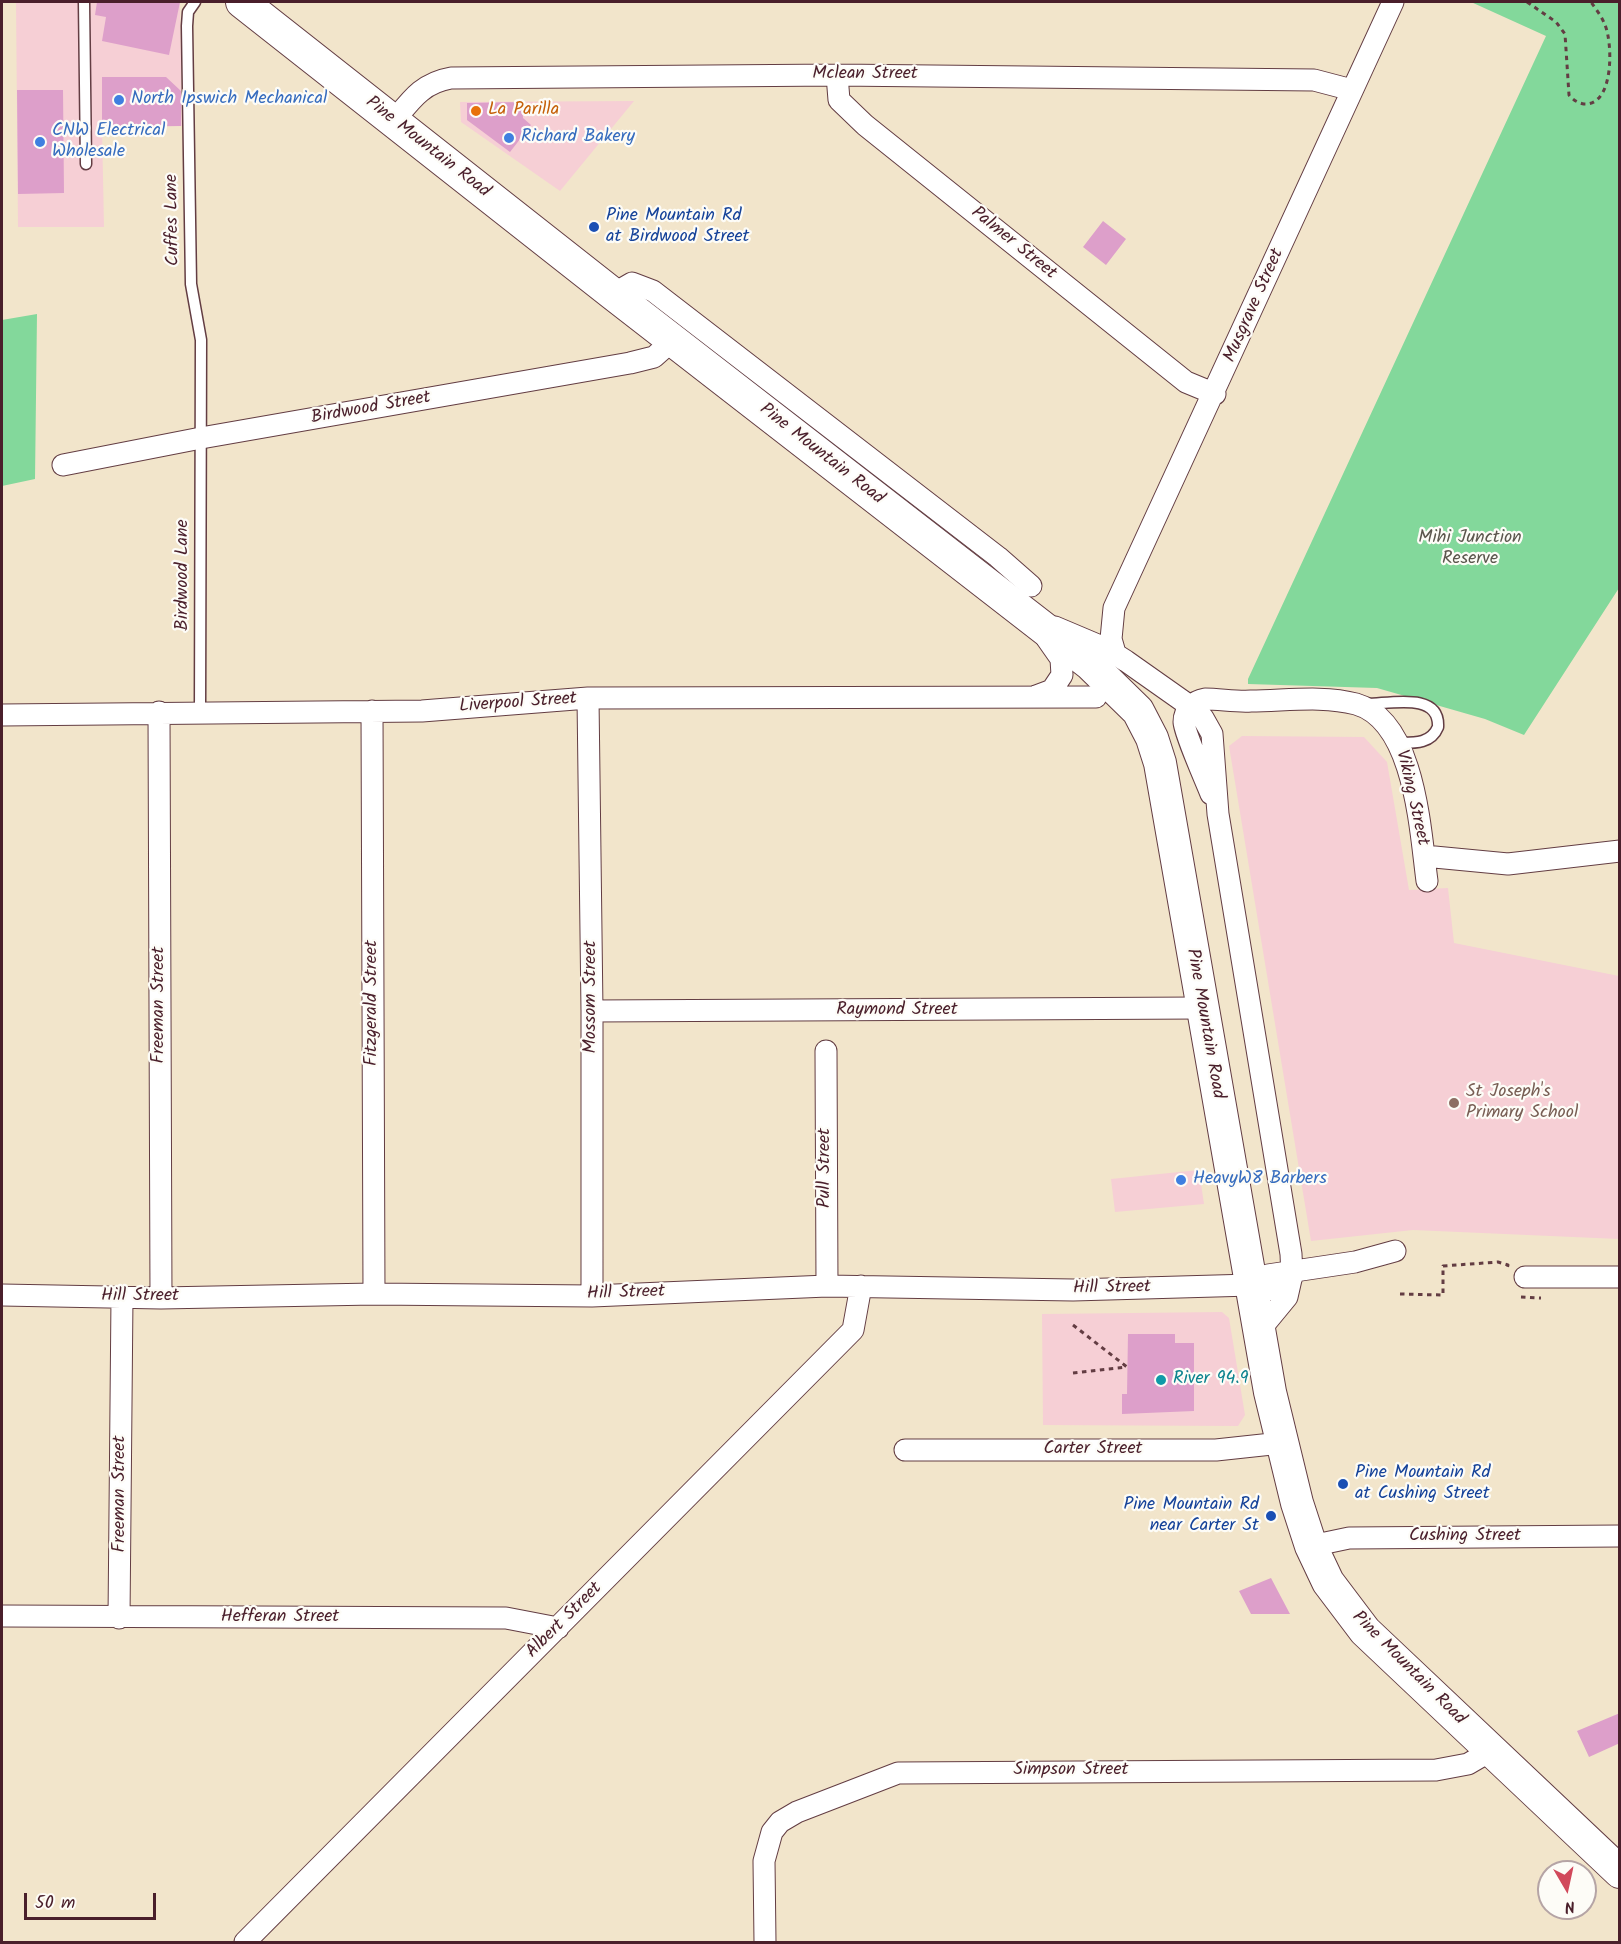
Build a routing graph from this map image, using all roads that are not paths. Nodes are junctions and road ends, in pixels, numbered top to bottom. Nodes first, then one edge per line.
1 (84, 2) edge
2 (195, 2) edge
3 (242, 2) edge
4 (1393, 2) edge
5 (837, 75) junction
6 (1353, 90) junction
7 (393, 122) junction
8 (86, 164) dead end
9 (613, 294) junction
10 (672, 341) junction
11 (1215, 394) junction
12 (201, 438) junction
13 (63, 465) dead end
14 (1031, 586) dead end
15 (1114, 609) junction
16 (1030, 616) junction
17 (1066, 631) junction
18 (1115, 653) junction
19 (1035, 696) junction
20 (1096, 697) dead end
21 (588, 698) junction
22 (1244, 701) junction
23 (1355, 704) junction
24 (1191, 707) junction
25 (372, 711) junction
26 (159, 712) junction
27 (200, 712) junction
28 (2, 715) edge
29 (1214, 739) junction
30 (1399, 743) junction
31 (1197, 758) junction
32 (1160, 763) junction
33 (1218, 814) junction
34 (1620, 851) edge
35 (1424, 856) junction
36 (1427, 880) dead end
37 (1202, 1008) junction
38 (592, 1011) junction
39 (826, 1051) dead end
40 (1395, 1251) dead end
41 (1292, 1273) junction
42 (1525, 1277) dead end
43 (1620, 1277) edge
44 (1251, 1285) junction
45 (827, 1286) junction
46 (861, 1286) junction
47 (374, 1294) junction
48 (2, 1295) edge
49 (592, 1296) junction
50 (122, 1297) junction
51 (161, 1298) junction
52 (1258, 1331) junction
53 (1281, 1443) junction
54 (905, 1450) dead end
55 (1620, 1536) edge
56 (1311, 1546) junction
57 (2, 1616) edge
58 (119, 1618) junction
59 (558, 1628) junction
60 (1492, 1750) junction
61 (1614, 1865) edge
62 (245, 1942) edge
63 (765, 1942) edge

1 - 8 lane
2 - 12 lane, Cuffes Lane
3 - 7 main road, Pine Mountain Road
4 - 6 street, Musgrave Street
5 - 6 street, Mclean Street
5 - 7 street, Mclean Street
5 - 11 street, Palmer Street
6 - 11 street, Musgrave Street
7 - 9 main road, Pine Mountain Road
9 - 10 main road, Pine Mountain Road
9 - 14 street, Pine Mountain Road
10 - 12 street, Birdwood Street
10 - 16 main road, Pine Mountain Road
11 - 15 street, Musgrave Street
12 - 13 street, Birdwood Street
12 - 27 lane, Birdwood Lane
15 - 17 street
15 - 18 street, Musgrave Street
16 - 17 street, Pine Mountain Road
16 - 19 street
16 - 32 main road, Pine Mountain Road
17 - 18 street, Pine Mountain Road
18 - 24 street, Pine Mountain Road
19 - 20 street, Liverpool Street
19 - 21 street, Liverpool Street
21 - 25 street, Liverpool Street
21 - 38 street, Mossom Street
22 - 23 street, Viking Street
22 - 24 street, Viking Street
22 - 29 street
23 - 30 street, Viking Street
23 - 30 lane
24 - 29 street, Pine Mountain Road
24 - 31 street
25 - 27 street, Liverpool Street
25 - 47 street, Fitzgerald Street
26 - 27 street, Liverpool Street
26 - 28 street, Liverpool Street
26 - 51 street, Freeman Street
29 - 31 street
29 - 33 street
30 - 35 street, Viking Street
31 - 32 street
31 - 33 street
32 - 37 main road, Pine Mountain Road
33 - 41 street
34 - 35 street
35 - 36 street, Viking Street
37 - 38 street, Raymond Street
37 - 44 main road, Pine Mountain Road
38 - 49 street, Mossom Street
39 - 45 street, Pull Street
40 - 41 street
41 - 44 street
41 - 52 street
42 - 43 street
44 - 46 street, Hill Street
44 - 52 main road, Pine Mountain Road
45 - 46 street, Hill Street
45 - 49 street, Hill Street
46 - 59 street, Albert Street
47 - 49 street, Hill Street
47 - 51 street, Hill Street
48 - 50 street, Hill Street
50 - 51 street, Hill Street
50 - 58 street, Freeman Street
52 - 53 main road, Pine Mountain Road
53 - 54 street, Carter Street
53 - 56 main road, Pine Mountain Road
55 - 56 street, Cushing Street
56 - 60 main road, Pine Mountain Road
57 - 58 street, Hefferan Street
58 - 59 street, Hefferan Street
59 - 62 street, Albert Street
60 - 61 main road, Pine Mountain Road
60 - 63 street, Simpson Street

